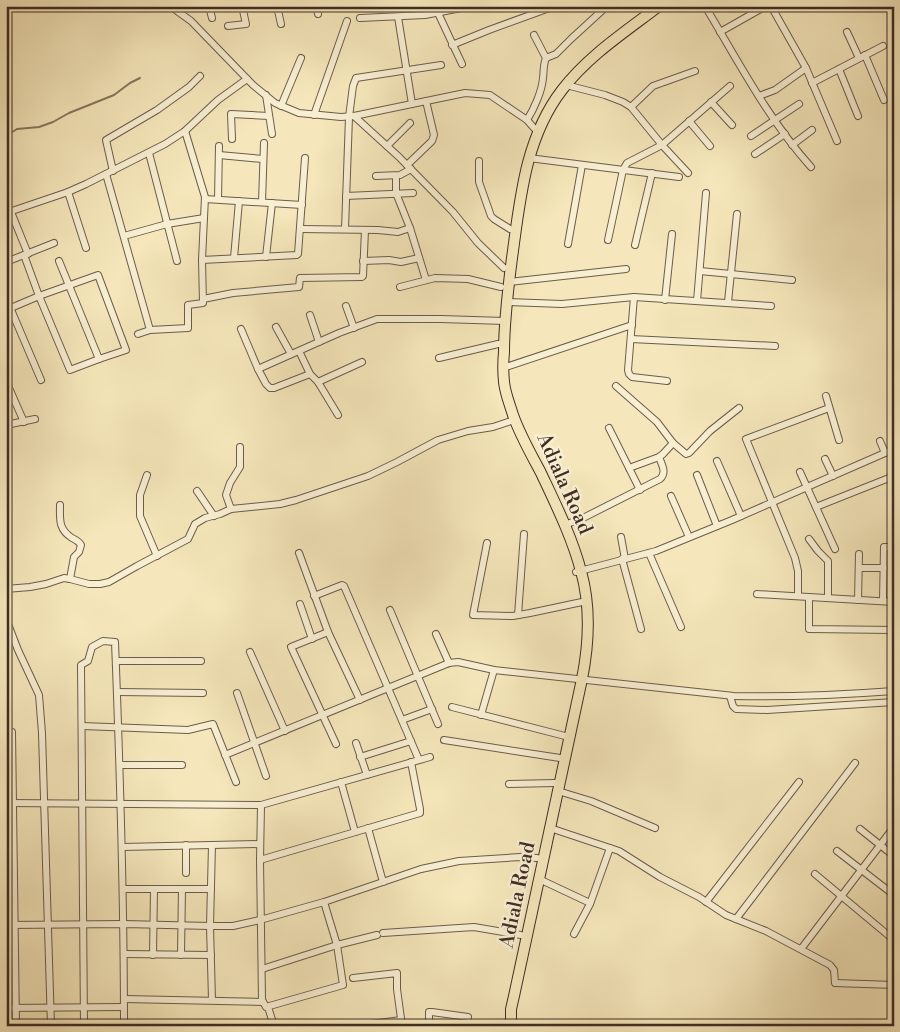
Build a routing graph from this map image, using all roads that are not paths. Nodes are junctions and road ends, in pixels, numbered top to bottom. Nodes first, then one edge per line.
1 (168, 6) edge
2 (208, 6) edge
3 (242, 6) edge
4 (276, 6) edge
5 (316, 6) edge
6 (556, 6) edge
7 (607, 6) edge
8 (651, 6) edge
9 (659, 6) edge
10 (705, 6) edge
11 (766, 6) edge
12 (771, 6) edge
13 (461, 8) dead end
14 (438, 13) junction
15 (318, 14) dead end
16 (398, 17) junction
17 (212, 18) dead end
18 (360, 18) dead end
19 (347, 21) dead end
20 (281, 24) dead end
21 (228, 26) dead end
22 (720, 32) junction
23 (847, 32) dead end
24 (534, 35) dead end
25 (452, 45) junction
26 (884, 46) dead end
27 (862, 57) junction
28 (301, 58) dead end
29 (546, 58) junction
30 (462, 64) dead end
31 (441, 65) dead end
32 (806, 68) junction
33 (839, 69) junction
34 (406, 71) junction
35 (695, 71) dead end
36 (200, 76) dead end
37 (247, 79) junction
38 (812, 83) junction
39 (566, 85) junction
40 (730, 86) dead end
41 (266, 95) junction
42 (759, 96) junction
43 (884, 100) dead end
44 (426, 101) junction
45 (711, 102) junction
46 (412, 104) junction
47 (799, 104) dead end
48 (281, 106) junction
49 (631, 107) junction
50 (314, 115) junction
51 (269, 116) junction
52 (351, 116) junction
53 (858, 116) dead end
54 (774, 120) junction
55 (689, 121) junction
56 (410, 123) dead end
57 (732, 125) dead end
58 (533, 126) junction
59 (812, 130) dead end
60 (185, 131) junction
61 (272, 134) dead end
62 (785, 134) junction
63 (750, 136) dead end
64 (232, 139) dead end
65 (837, 141) dead end
66 (264, 143) dead end
67 (792, 145) junction
68 (219, 146) dead end
69 (387, 146) junction
70 (662, 146) junction
71 (710, 146) dead end
72 (149, 153) junction
73 (755, 154) dead end
74 (219, 155) junction
75 (305, 158) dead end
76 (529, 158) junction
77 (263, 159) junction
78 (479, 161) dead end
79 (582, 165) junction
80 (409, 167) junction
81 (811, 167) dead end
82 (623, 170) junction
83 (113, 171) junction
84 (688, 173) dead end
85 (106, 174) junction
86 (652, 174) junction
87 (376, 176) dead end
88 (396, 176) junction
89 (679, 177) dead end
90 (68, 192) junction
91 (396, 193) junction
92 (413, 193) dead end
93 (706, 193) dead end
94 (346, 196) junction
95 (204, 199) junction
96 (218, 200) junction
97 (239, 201) junction
98 (262, 202) junction
99 (272, 203) junction
100 (302, 204) junction
101 (8, 213) edge
102 (737, 214) dead end
103 (204, 218) junction
104 (167, 224) junction
105 (410, 228) junction
106 (300, 229) junction
107 (510, 229) junction
108 (345, 230) junction
109 (364, 230) junction
110 (672, 234) dead end
111 (124, 236) junction
112 (608, 240) dead end
113 (54, 243) dead end
114 (568, 244) dead end
115 (635, 245) dead end
116 (86, 248) dead end
117 (26, 254) junction
118 (266, 257) junction
119 (234, 258) junction
120 (419, 258) junction
121 (202, 260) junction
122 (59, 261) dead end
123 (177, 261) dead end
124 (6, 262) edge
125 (363, 262) junction
126 (504, 268) junction
127 (626, 269) dead end
128 (700, 272) junction
129 (731, 273) junction
130 (426, 280) junction
131 (792, 280) dead end
132 (505, 284) junction
133 (68, 285) junction
134 (400, 287) dead end
135 (39, 296) junction
136 (634, 297) junction
137 (6, 298) edge
138 (203, 299) junction
139 (665, 300) junction
140 (698, 301) junction
141 (507, 302) junction
142 (728, 302) junction
143 (346, 306) dead end
144 (771, 306) dead end
145 (8, 309) edge
146 (310, 315) dead end
147 (502, 321) junction
148 (632, 325) junction
149 (276, 327) dead end
150 (354, 328) junction
151 (241, 329) dead end
152 (150, 330) junction
153 (138, 334) dead end
154 (631, 339) junction
155 (319, 342) junction
156 (501, 344) junction
157 (775, 346) dead end
158 (299, 351) junction
159 (291, 354) junction
160 (439, 358) dead end
161 (99, 359) junction
162 (362, 362) dead end
163 (503, 368) junction
164 (258, 369) junction
165 (310, 374) junction
166 (41, 380) dead end
167 (6, 381) edge
168 (667, 381) dead end
169 (318, 382) junction
170 (616, 386) dead end
171 (826, 396) dead end
172 (739, 408) dead end
173 (829, 408) junction
174 (338, 415) dead end
175 (35, 419) dead end
176 (511, 421) junction
177 (24, 422) junction
178 (6, 425) edge
179 (609, 428) dead end
180 (838, 440) dead end
181 (880, 440) dead end
182 (672, 443) junction
183 (240, 447) dead end
184 (894, 449) edge
185 (885, 453) junction
186 (659, 457) junction
187 (825, 459) dead end
188 (717, 461) dead end
189 (629, 468) junction
190 (800, 472) dead end
191 (147, 475) dead end
192 (697, 475) dead end
193 (833, 476) junction
194 (894, 476) edge
195 (807, 487) junction
196 (640, 490) junction
197 (198, 491) dead end
198 (671, 496) dead end
199 (772, 502) junction
200 (60, 505) dead end
201 (816, 507) junction
202 (231, 509) junction
203 (214, 516) junction
204 (741, 516) junction
205 (565, 525) junction
206 (717, 526) junction
207 (524, 534) dead end
208 (621, 537) dead end
209 (689, 537) junction
210 (809, 538) dead end
211 (487, 543) dead end
212 (894, 547) edge
213 (835, 549) dead end
214 (300, 553) dead end
215 (649, 553) junction
216 (859, 554) dead end
217 (157, 556) junction
218 (624, 559) junction
219 (859, 568) junction
220 (884, 568) junction
221 (578, 571) junction
222 (70, 579) junction
223 (6, 589) edge
224 (757, 594) dead end
225 (314, 596) junction
226 (798, 596) junction
227 (809, 597) junction
228 (828, 598) junction
229 (858, 600) junction
230 (883, 601) junction
231 (582, 602) junction
232 (894, 602) edge
233 (300, 604) dead end
234 (6, 607) edge
235 (390, 610) dead end
236 (518, 615) junction
237 (681, 627) dead end
238 (641, 629) dead end
239 (894, 630) edge
240 (8, 631) edge
241 (328, 632) junction
242 (436, 634) dead end
243 (312, 639) junction
244 (250, 652) dead end
245 (116, 661) junction
246 (201, 661) dead end
247 (448, 663) junction
248 (494, 670) junction
249 (418, 676) junction
250 (579, 679) junction
251 (389, 688) junction
252 (894, 691) edge
253 (117, 692) junction
254 (203, 693) dead end
255 (237, 693) dead end
256 (730, 696) junction
257 (360, 700) junction
258 (894, 702) edge
259 (452, 707) dead end
260 (432, 709) junction
261 (324, 715) junction
262 (481, 715) junction
263 (402, 720) junction
264 (438, 724) dead end
265 (82, 726) junction
266 (118, 726) junction
267 (284, 731) junction
268 (12, 732) dead end
269 (565, 736) junction
270 (444, 740) dead end
271 (411, 741) junction
272 (254, 743) junction
273 (356, 743) dead end
274 (336, 744) dead end
275 (225, 755) junction
276 (360, 757) junction
277 (430, 757) dead end
278 (560, 758) junction
279 (419, 760) junction
280 (411, 762) junction
281 (855, 763) dead end
282 (120, 765) junction
283 (182, 765) dead end
284 (367, 775) junction
285 (266, 776) dead end
286 (236, 782) dead end
287 (341, 782) junction
288 (799, 782) dead end
289 (509, 784) dead end
290 (557, 787) junction
291 (9, 803) edge
292 (45, 803) junction
293 (83, 803) junction
294 (122, 804) junction
295 (261, 805) junction
296 (368, 828) junction
297 (550, 828) junction
298 (655, 828) dead end
299 (894, 828) edge
300 (860, 830) dead end
301 (355, 832) junction
302 (260, 844) junction
303 (186, 845) junction
304 (212, 845) junction
305 (880, 845) junction
306 (122, 847) junction
307 (610, 848) junction
308 (837, 851) dead end
309 (894, 856) edge
310 (537, 858) junction
311 (260, 860) junction
312 (861, 869) junction
313 (186, 872) dead end
314 (816, 874) dead end
315 (539, 879) junction
316 (382, 882) junction
317 (123, 889) junction
318 (154, 889) junction
319 (182, 889) junction
320 (211, 889) junction
321 (841, 895) junction
322 (894, 895) edge
323 (324, 902) junction
324 (706, 902) junction
325 (590, 903) junction
326 (736, 919) junction
327 (260, 920) junction
328 (83, 924) junction
329 (124, 924) junction
330 (6, 925) edge
331 (15, 925) junction
332 (49, 925) junction
333 (153, 925) junction
334 (181, 925) junction
335 (210, 926) junction
336 (574, 934) dead end
337 (521, 935) junction
338 (894, 940) edge
339 (337, 945) junction
340 (801, 949) junction
341 (124, 954) junction
342 (153, 954) junction
343 (181, 955) junction
344 (211, 955) junction
345 (262, 969) junction
346 (353, 978) dead end
347 (894, 985) edge
348 (124, 999) junction
349 (212, 1000) junction
350 (262, 1002) junction
351 (84, 1007) junction
352 (268, 1007) junction
353 (6, 1008) edge
354 (16, 1008) junction
355 (51, 1008) junction
356 (124, 1008) junction
357 (401, 1023) edge
358 (16, 1026) edge
359 (51, 1026) edge
360 (84, 1026) edge
361 (124, 1026) edge
362 (274, 1026) edge
363 (356, 1026) edge
364 (412, 1026) edge
365 (466, 1026) edge
366 (505, 1026) edge
367 (511, 1026) edge

1 - 37 street
2 - 17 street
3 - 21 street
4 - 20 street
5 - 15 street
6 - 25 street
7 - 29 street
8 - 58 main road, Adiala Road
9 - 39 main road, Adiala Road
10 - 22 street
11 - 22 street
12 - 32 street
13 - 14 street
14 - 16 street
14 - 25 street
16 - 18 street
16 - 34 street
19 - 50 street
22 - 42 street
23 - 27 street
24 - 29 street
25 - 30 street
26 - 27 street
27 - 33 street
27 - 43 street
28 - 48 street
29 - 58 street
31 - 34 street
32 - 38 street
32 - 42 street
33 - 38 street
33 - 53 street
34 - 46 street
34 - 52 street
35 - 49 street
36 - 83 street
37 - 41 street
37 - 60 street
38 - 65 street
39 - 49 street
39 - 58 main road, Adiala Road
40 - 45 street
41 - 48 street
41 - 51 street
42 - 54 street
44 - 46 street
44 - 58 street
44 - 80 street
45 - 55 street
45 - 57 street
46 - 52 street
47 - 54 street
48 - 50 street
49 - 70 street
50 - 52 street
51 - 61 street
51 - 64 street
52 - 69 street
52 - 94 street
54 - 62 street
54 - 63 street
55 - 70 street
55 - 71 street
56 - 69 street
58 - 76 main road, Adiala Road
58 - 107 main road, Adiala Road
59 - 67 street
60 - 72 street
60 - 95 street
62 - 67 street
62 - 73 street
66 - 77 street
67 - 81 street
68 - 74 street
69 - 80 street
70 - 82 street
70 - 84 street
72 - 83 street
72 - 104 street
74 - 77 street
74 - 96 street
75 - 100 street
76 - 79 street
76 - 132 main road, Adiala Road
77 - 98 street
78 - 107 street
79 - 82 street
79 - 114 street
80 - 88 street
80 - 126 street
82 - 86 street
82 - 112 street
83 - 85 street
85 - 90 street
85 - 111 street
86 - 89 street
86 - 115 street
87 - 88 street
88 - 91 street
90 - 101 street
90 - 116 street
91 - 92 street
91 - 94 street
91 - 105 street
93 - 128 street
94 - 108 street
95 - 96 street
95 - 103 street
96 - 97 street
97 - 98 street
97 - 119 street
98 - 99 street
99 - 100 street
99 - 118 street
100 - 106 street
101 - 117 street
102 - 129 street
103 - 104 street
103 - 121 street
104 - 111 street
104 - 123 street
105 - 109 street
105 - 120 street
106 - 108 street
106 - 118 street
107 - 126 main road, Adiala Road
108 - 109 street
109 - 125 street
110 - 139 street
111 - 152 street
113 - 117 street
117 - 124 street
117 - 135 street
118 - 119 street
119 - 121 street
120 - 125 street
120 - 130 street
121 - 138 street
122 - 133 street
125 - 138 street
126 - 132 main road, Adiala Road
127 - 132 street
128 - 129 street
128 - 140 street
129 - 131 street
129 - 142 street
130 - 132 street
130 - 134 street
132 - 141 main road, Adiala Road
132 - 147 main road, Adiala Road
133 - 135 street
133 - 161 street
133 - 161 street
135 - 145 street
135 - 161 street
136 - 139 street
136 - 141 street
136 - 148 street
137 - 145 street
138 - 152 street
139 - 140 street
140 - 142 street
141 - 147 main road, Adiala Road
142 - 144 street
143 - 150 street
145 - 166 street
146 - 155 street
147 - 150 street
147 - 156 main road, Adiala Road
148 - 154 street
148 - 163 street
149 - 159 street
150 - 155 street
151 - 164 street
152 - 153 street
154 - 157 street
154 - 168 street
155 - 158 street
156 - 160 street
156 - 163 main road, Adiala Road
156 - 176 main road, Adiala Road
158 - 159 street
158 - 165 street
159 - 164 street
162 - 169 street
163 - 205 main road, Adiala Road
164 - 165 street
165 - 169 street
167 - 177 street
169 - 174 street
170 - 182 street
171 - 173 street
172 - 182 street
173 - 180 street
173 - 199 street
175 - 177 street
176 - 202 street
176 - 221 main road, Adiala Road
177 - 178 street
179 - 189 street
181 - 185 street
182 - 186 street
183 - 202 street
184 - 185 street
185 - 193 street
186 - 189 street
186 - 196 street
187 - 193 street
188 - 204 street
189 - 196 street
190 - 195 street
191 - 217 street
192 - 206 street
193 - 195 street
194 - 201 street
195 - 199 street
195 - 201 street
196 - 205 street
197 - 203 street
198 - 209 street
199 - 204 street
199 - 226 street
200 - 222 street
201 - 213 street
202 - 203 street
203 - 217 street
204 - 206 street
205 - 221 main road, Adiala Road
206 - 209 street
207 - 236 street
208 - 218 street
209 - 215 street
210 - 228 street
211 - 236 street
212 - 220 street
214 - 225 street
215 - 218 street
215 - 237 street
216 - 219 street
217 - 222 street
218 - 221 street
218 - 238 street
219 - 220 street
219 - 229 street
220 - 230 street
221 - 231 main road, Adiala Road
221 - 250 main road, Adiala Road
222 - 223 street
224 - 226 street
225 - 241 street
225 - 251 street
226 - 227 street
227 - 228 street
227 - 239 street
228 - 229 street
229 - 230 street
230 - 232 street
231 - 236 street
231 - 250 main road, Adiala Road
233 - 243 street
234 - 240 street
235 - 249 street
240 - 292 street
241 - 243 street
241 - 257 street
242 - 247 street
243 - 261 street
244 - 267 street
245 - 246 street
245 - 253 street
245 - 265 street
247 - 248 street
247 - 249 street
248 - 250 street
248 - 262 street
249 - 251 street
249 - 260 street
250 - 256 street
250 - 269 main road, Adiala Road
250 - 290 main road, Adiala Road
251 - 257 street
251 - 263 street
252 - 256 street
253 - 254 street
253 - 266 street
255 - 272 street
256 - 258 street
257 - 261 street
259 - 262 street
260 - 263 street
260 - 264 street
261 - 267 street
261 - 274 street
262 - 269 street
263 - 271 street
265 - 266 street
265 - 293 street
266 - 275 street
266 - 282 street
267 - 272 street
268 - 291 street
269 - 278 main road, Adiala Road
270 - 278 street
271 - 276 street
271 - 279 street
272 - 275 street
272 - 285 street
273 - 276 street
275 - 286 street
276 - 284 street
277 - 279 street
278 - 290 main road, Adiala Road
279 - 280 street
280 - 284 street
280 - 296 street
281 - 326 street
282 - 283 street
282 - 294 street
284 - 287 street
287 - 295 street
287 - 301 street
288 - 324 street
289 - 290 street
290 - 297 main road, Adiala Road
290 - 298 street
290 - 310 main road, Adiala Road
291 - 292 street
291 - 331 street
292 - 293 street
292 - 332 street
293 - 294 street
293 - 328 street
294 - 295 street
294 - 306 street
295 - 302 street
296 - 301 street
296 - 316 street
297 - 307 street
297 - 315 main road, Adiala Road
299 - 305 street
300 - 305 street
301 - 311 street
302 - 304 street
302 - 311 street
303 - 304 street
303 - 306 street
303 - 313 street
304 - 320 street
305 - 309 street
305 - 312 street
306 - 317 street
307 - 324 street
307 - 325 street
308 - 312 street
310 - 316 street
310 - 337 main road, Adiala Road
311 - 327 street
312 - 321 street
312 - 322 street
314 - 321 street
315 - 325 street
315 - 367 main road, Adiala Road
316 - 323 street
317 - 318 street
317 - 329 street
318 - 319 street
318 - 333 street
319 - 320 street
319 - 334 street
320 - 335 street
321 - 338 street
321 - 340 street
323 - 327 street
323 - 339 street
324 - 326 street
325 - 336 street
326 - 340 street
327 - 335 street
327 - 345 street
328 - 329 street
328 - 332 street
328 - 351 street
329 - 333 street
329 - 341 street
330 - 331 street
331 - 332 street
331 - 354 street
332 - 355 street
333 - 334 street
333 - 342 street
334 - 335 street
334 - 343 street
335 - 344 street
337 - 339 street
337 - 366 main road, Adiala Road
339 - 345 street
339 - 352 street
340 - 347 street
341 - 342 street
341 - 348 street
342 - 343 street
343 - 344 street
344 - 349 street
345 - 350 street
346 - 357 street
348 - 349 street
348 - 356 street
349 - 350 street
350 - 352 street
351 - 355 street
351 - 356 street
351 - 360 street
352 - 362 street
353 - 354 street
354 - 355 street
354 - 358 street
355 - 359 street
356 - 361 street
357 - 363 street
364 - 365 street

